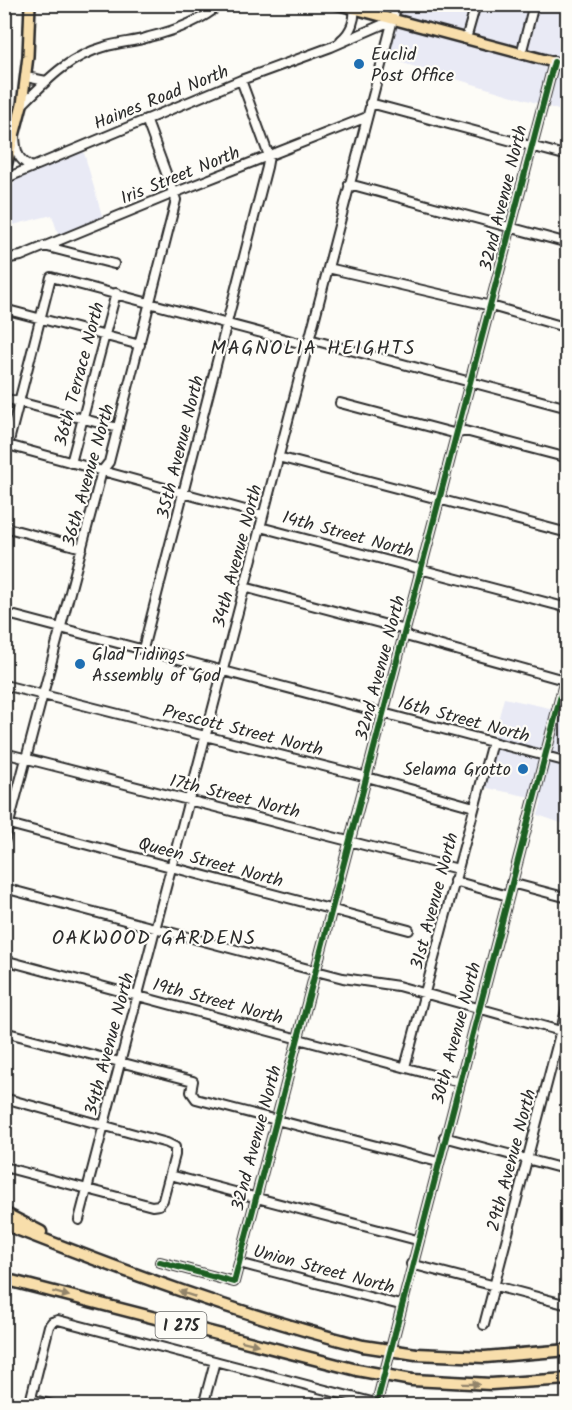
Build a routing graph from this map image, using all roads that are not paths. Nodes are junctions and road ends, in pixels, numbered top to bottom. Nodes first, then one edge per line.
1 (30, 4) edge
2 (221, 4) edge
3 (336, 4) edge
4 (396, 4) edge
5 (476, 4) edge
6 (534, 4) edge
7 (355, 7) edge
8 (393, 20) junction
9 (466, 39) junction
10 (331, 47) junction
11 (521, 54) junction
12 (554, 62) junction
13 (567, 66) edge
14 (26, 77) junction
15 (241, 80) junction
16 (46, 81) junction
17 (370, 103) junction
18 (22, 105) junction
19 (367, 117) junction
20 (146, 119) junction
21 (15, 133) junction
22 (532, 146) junction
23 (4, 154) edge
24 (268, 156) junction
25 (567, 156) edge
26 (32, 167) junction
27 (4, 177) edge
28 (350, 184) junction
29 (174, 193) junction
30 (511, 228) junction
31 (567, 243) edge
32 (44, 246) junction
33 (4, 259) edge
34 (114, 264) dead end
35 (328, 268) junction
36 (116, 293) junction
37 (151, 303) junction
38 (491, 306) junction
39 (4, 309) edge
40 (40, 319) junction
41 (227, 325) junction
42 (567, 328) edge
43 (104, 336) junction
44 (308, 342) junction
45 (140, 345) junction
46 (471, 383) junction
47 (4, 398) edge
48 (19, 402) junction
49 (340, 403) dead end
50 (567, 408) edge
51 (83, 419) junction
52 (118, 428) junction
53 (457, 434) junction
54 (6, 445) edge
55 (278, 457) junction
56 (567, 459) edge
57 (71, 463) junction
58 (102, 471) junction
59 (183, 493) junction
60 (439, 500) junction
61 (263, 515) junction
62 (4, 527) edge
63 (260, 527) junction
64 (567, 533) edge
65 (82, 548) junction
66 (421, 569) junction
67 (244, 587) junction
68 (567, 608) edge
69 (4, 613) edge
70 (60, 628) junction
71 (404, 633) junction
72 (143, 650) junction
73 (567, 668) edge
74 (222, 670) junction
75 (566, 680) edge
76 (4, 685) edge
77 (43, 695) junction
78 (383, 713) junction
79 (206, 735) junction
80 (492, 742) junction
81 (4, 753) edge
82 (544, 756) junction
83 (26, 759) junction
84 (567, 762) edge
85 (367, 777) junction
86 (189, 799) junction
87 (474, 807) junction
88 (7, 824) edge
89 (350, 841) junction
90 (4, 842) edge
91 (171, 866) junction
92 (458, 870) junction
93 (454, 881) junction
94 (511, 883) junction
95 (4, 888) edge
96 (508, 896) junction
97 (567, 898) edge
98 (332, 909) junction
99 (155, 927) junction
100 (409, 930) dead end
101 (4, 960) edge
102 (316, 971) junction
103 (425, 993) junction
104 (138, 995) junction
105 (567, 1003) edge
106 (479, 1007) junction
107 (564, 1031) edge
108 (4, 1032) edge
109 (298, 1038) junction
110 (120, 1061) junction
111 (405, 1067) junction
112 (459, 1082) junction
113 (4, 1098) edge
114 (277, 1119) junction
115 (104, 1126) junction
116 (444, 1137) junction
117 (527, 1159) junction
118 (438, 1162) junction
119 (4, 1167) edge
120 (567, 1170) edge
121 (170, 1175) junction
122 (87, 1189) junction
123 (256, 1197) junction
124 (4, 1214) edge
125 (79, 1220) dead end
126 (4, 1224) edge
127 (417, 1240) junction
128 (92, 1259) junction
129 (160, 1262) dead end
130 (239, 1263) junction
131 (411, 1264) junction
132 (4, 1279) edge
133 (494, 1286) junction
134 (400, 1305) junction
135 (567, 1305) edge
136 (484, 1325) dead end
137 (567, 1350) edge
138 (215, 1361) junction
139 (567, 1379) edge
140 (30, 1402) edge
141 (376, 1404) edge
142 (56, 1406) edge
143 (203, 1406) edge
144 (387, 1406) edge

1 - 14 main road
2 - 16 street
3 - 7 main road
4 - 8 street, 34th Avenue North
5 - 9 street
6 - 11 street
7 - 8 main road
7 - 10 street, Haines Road North
8 - 9 main road
8 - 10 street, Haines Road North
8 - 17 street, 34th Avenue North
9 - 11 main road
10 - 15 street, Haines Road North
11 - 12 main road
12 - 13 main road
12 - 22 street, 32nd Avenue North
14 - 16 street
14 - 18 main road
15 - 20 street, Haines Road North
15 - 24 street
16 - 18 street
17 - 19 street, 34th Avenue North
17 - 22 street
18 - 21 main road
19 - 24 street, Iris Street North
19 - 28 street, 34th Avenue North
20 - 26 street, Haines Road North
20 - 29 street, 36th Avenue North
21 - 23 main road
21 - 26 street
21 - 27 main road
22 - 25 street
22 - 30 street, 32nd Avenue North
24 - 29 street, Iris Street North
24 - 41 street, 35th Avenue North
26 - 27 street, Haines Road North
28 - 30 street
28 - 35 street, 34th Avenue North
29 - 32 street, Iris Street North
29 - 37 street, 36th Avenue North
30 - 31 street
30 - 38 street, 32nd Avenue North
32 - 33 street, Iris Street North
32 - 34 street
35 - 38 street
35 - 44 street, 34th Avenue North
36 - 37 street
36 - 40 street
36 - 43 street, 36th Terrace North
37 - 41 street
37 - 45 street, 36th Avenue North
38 - 42 street
38 - 46 street, 32nd Avenue North
39 - 40 street
40 - 43 street
40 - 48 street
41 - 44 street
41 - 59 street, 35th Avenue North
43 - 45 street
43 - 51 street, 36th Terrace North
44 - 46 street
44 - 55 street, 34th Avenue North
45 - 52 street, 36th Avenue North
46 - 50 street
46 - 53 street, 32nd Avenue North
47 - 48 street
48 - 51 street
48 - 54 street
49 - 53 street
51 - 52 street
51 - 57 street, 36th Terrace North
52 - 58 street, 36th Avenue North
53 - 56 street
53 - 60 street, 32nd Avenue North
54 - 57 street, 14th Street North
55 - 60 street
55 - 61 street, 34th Avenue North
57 - 58 street, 14th Street North
58 - 59 street, 14th Street North
58 - 65 street, 36th Avenue North
59 - 61 street, 14th Street North
59 - 72 street, 35th Avenue North
60 - 64 street
60 - 66 street, 32nd Avenue North
61 - 63 street, 34th Avenue North
62 - 65 street
63 - 66 street, 14th Street North
63 - 67 street, 34th Avenue North
65 - 70 street, 36th Avenue North
66 - 68 street, 14th Street North
66 - 71 street, 32nd Avenue North
67 - 71 street
67 - 74 street, 34th Avenue North
69 - 70 street, 16th Street North
70 - 72 street, 16th Street North
70 - 77 street, 36th Avenue North
71 - 75 street
71 - 78 street, 32nd Avenue North
72 - 74 street, 16th Street North
73 - 75 street, 30th Avenue North
74 - 78 street, 16th Street North
74 - 79 street, 34th Avenue North
75 - 82 street, 30th Avenue North
76 - 77 street, Prescott Street North
77 - 79 street, Prescott Street North
77 - 83 street, 36th Avenue North
78 - 80 street, 16th Street North
78 - 85 street, 32nd Avenue North
79 - 85 street, Prescott Street North
79 - 86 street, 34th Avenue North
80 - 82 street, 16th Street North
80 - 87 street, 31st Avenue North
81 - 83 street, 17th Street North
82 - 84 street, 16th Street North
82 - 94 street, 30th Avenue North
83 - 86 street, 17th Street North
83 - 88 street, 36th Avenue North
85 - 87 street, Prescott Street North
85 - 89 street, 32nd Avenue North
86 - 89 street, 17th Street North
86 - 91 street, 34th Avenue North
87 - 92 street, 31st Avenue North
88 - 90 street, 36th Avenue North
88 - 91 street, Queen Street North
89 - 92 street, 17th Street North
89 - 98 street, 32nd Avenue North
91 - 98 street, Queen Street North
91 - 99 street, 34th Avenue North
92 - 93 street, 31st Avenue North
93 - 96 street
93 - 103 street, 31st Avenue North
94 - 96 street, 30th Avenue North
94 - 97 street
95 - 99 street
96 - 106 street, 30th Avenue North
98 - 100 street, Queen Street North
98 - 102 street, 32nd Avenue North
99 - 102 street
99 - 104 street, 34th Avenue North
101 - 104 street, 19th Street North
102 - 103 street
102 - 109 street, 32nd Avenue North
103 - 106 street
103 - 111 street, 31st Avenue North
104 - 109 street, 19th Street North
104 - 110 street, 34th Avenue North
105 - 107 street, 29th Avenue North
106 - 107 street
106 - 112 street, 30th Avenue North
107 - 117 street, 29th Avenue North
108 - 110 street
109 - 111 street, 19th Street North
109 - 114 street, 32nd Avenue North
110 - 114 street
110 - 115 street, 34th Avenue North
111 - 112 street, 19th Street North
112 - 116 street, 30th Avenue North
113 - 115 street
114 - 118 street
114 - 123 street, 32nd Avenue North
115 - 121 street
115 - 122 street, 34th Avenue North
116 - 117 street
116 - 118 street, 30th Avenue North
117 - 120 street
117 - 133 street, 29th Avenue North
118 - 127 street, 30th Avenue North
119 - 122 street
121 - 122 street
121 - 123 street
122 - 125 street, 34th Avenue North
123 - 127 street
123 - 130 street, 32nd Avenue North
124 - 128 highway
126 - 128 highway, I 275
127 - 131 street, 30th Avenue North
137 -> 128 highway, I 275, bridge
129 - 130 street, 32nd Avenue North
130 - 134 street, Union Street North
131 - 133 street
131 - 134 street, 30th Avenue North
132 -> 139 highway, I 275, bridge
133 - 135 street
133 - 136 street, 29th Avenue North
134 - 141 street, 30th Avenue North
138 - 140 street
138 - 141 street
138 - 143 street
140 - 142 street
141 - 144 street

